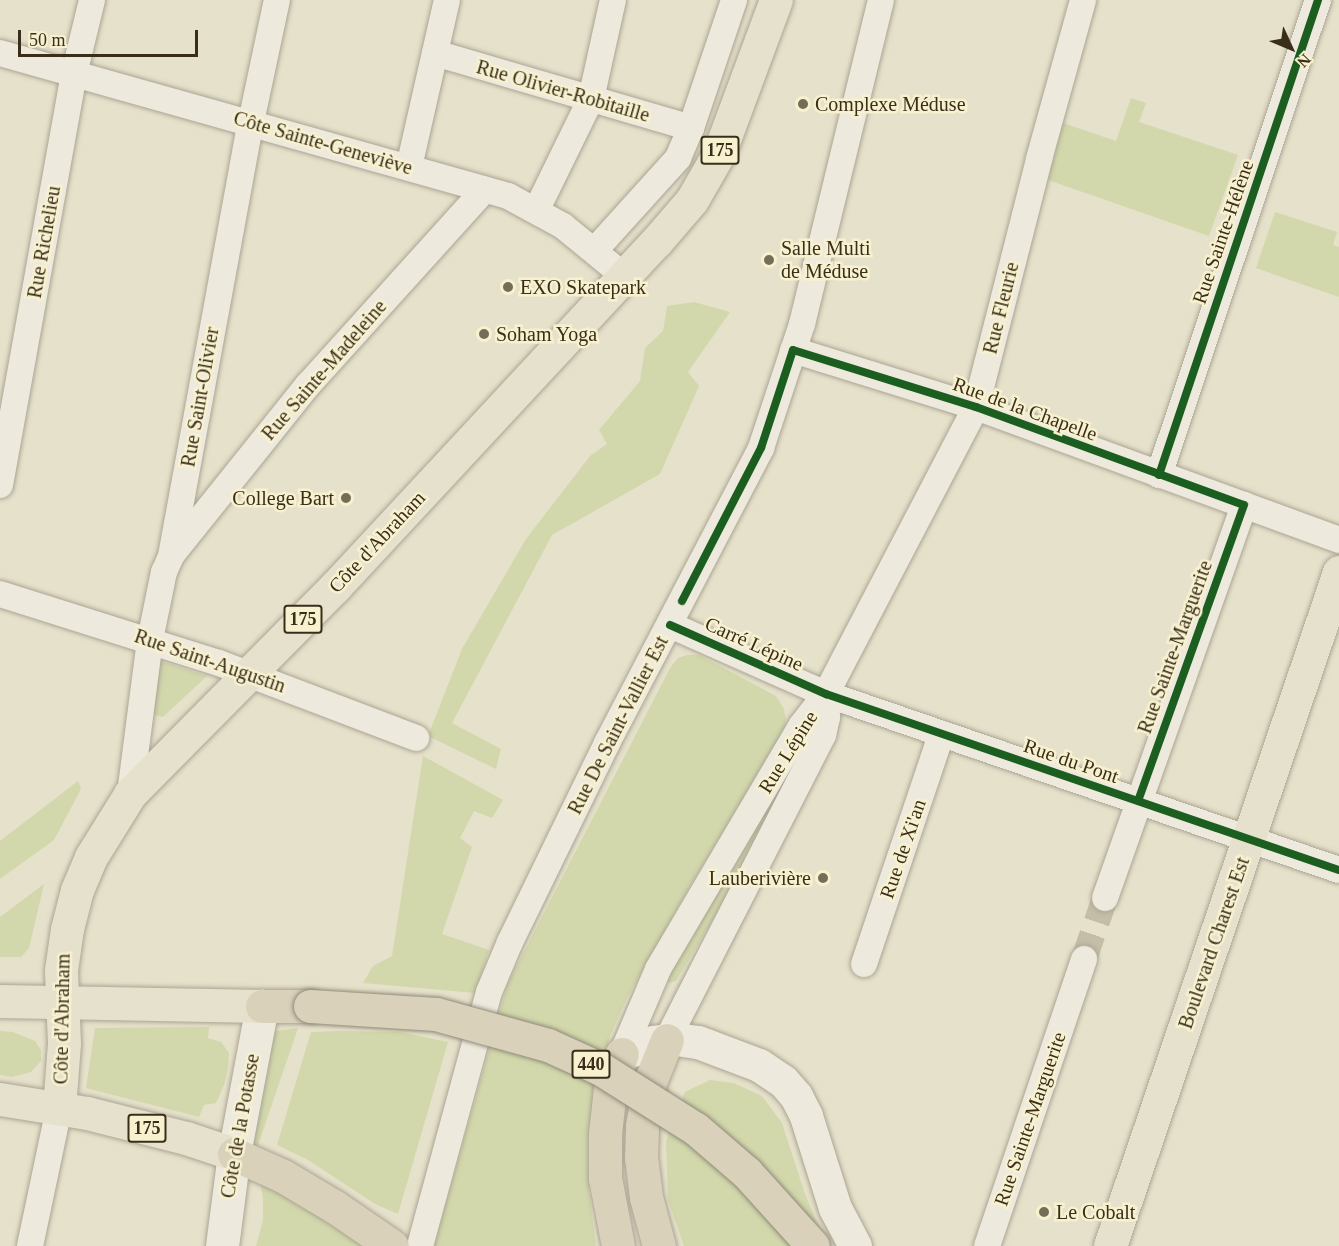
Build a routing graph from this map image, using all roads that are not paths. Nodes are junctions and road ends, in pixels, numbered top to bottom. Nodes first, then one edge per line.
1 (92, 0) edge
2 (277, 0) edge
3 (447, 0) edge
4 (613, 0) edge
5 (734, 0) edge
6 (776, 0) edge
7 (881, 0) edge
8 (1083, 0) edge
9 (1318, 0) edge
10 (1326, 0) edge
11 (1339, 4) edge
12 (0, 53) edge
13 (435, 53) junction
14 (74, 74) junction
15 (591, 99) junction
16 (251, 122) junction
17 (691, 128) junction
18 (409, 167) junction
19 (484, 190) junction
20 (537, 210) junction
21 (595, 250) junction
22 (624, 276) junction
23 (793, 350) junction
24 (976, 407) junction
25 (1159, 475) junction
26 (0, 485) edge
27 (1244, 505) junction
28 (1339, 540) edge
29 (171, 556) junction
30 (1339, 572) edge
31 (0, 594) edge
32 (670, 625) junction
33 (150, 640) junction
34 (249, 675) junction
35 (826, 694) junction
36 (941, 735) junction
37 (416, 738) dead end
38 (130, 794) junction
39 (1138, 801) junction
40 (1249, 842) junction
41 (1339, 870) edge
42 (1105, 898) tunnel mouth
43 (1084, 959) tunnel mouth
44 (864, 964) dead end
45 (0, 1001) edge
46 (62, 1002) junction
47 (262, 1006) junction
48 (667, 1040) junction
49 (622, 1054) junction
50 (0, 1099) edge
51 (58, 1108) junction
52 (244, 1159) junction
53 (30, 1246) edge
54 (222, 1246) edge
55 (392, 1246) edge
56 (420, 1246) edge
57 (618, 1246) edge
58 (659, 1246) edge
59 (813, 1246) edge
60 (855, 1246) edge
61 (987, 1246) edge
62 (1110, 1246) edge

1 - 14 street, Rue Richelieu
2 - 16 street, Rue Saint-Olivier
3 - 13 street
4 - 15 street
5 - 17 street
6 - 22 main road, Côte d'Abraham / 175
7 - 23 street, Rue De Saint-Vallier Est
8 - 24 street, Rue Fleurie
9 - 25 street, Rue Sainte-Hélène
10 - 11 street
12 - 14 street, Côte Sainte-Geneviève
13 - 15 street, Rue Olivier-Robitaille
13 - 18 street
14 - 16 street, Côte Sainte-Geneviève
14 - 26 street, Rue Richelieu
15 - 17 street, Rue Olivier-Robitaille
15 - 20 street
16 - 18 street, Côte Sainte-Geneviève
16 - 29 street, Rue Saint-Olivier
17 - 21 street
18 - 19 street, Côte Sainte-Geneviève
19 - 20 street, Côte Sainte-Geneviève
19 - 29 street, Rue Sainte-Madeleine
20 - 21 street, Côte Sainte-Geneviève
21 - 22 street, Côte Sainte-Geneviève
22 - 34 main road, Côte d'Abraham / 175
23 - 24 street, Rue de la Chapelle
23 - 32 street, Rue De Saint-Vallier Est
24 - 25 street, Rue de la Chapelle
24 - 35 street, Rue Fleurie
25 - 27 street, Rue de la Chapelle
27 - 28 street, Rue de la Chapelle
27 - 39 street, Rue Sainte-Marguerite
29 - 33 street, Rue Saint-Olivier
30 - 40 main road, Boulevard Charest Est
31 - 33 street, Rue Saint-Augustin
32 - 35 street, Carré Lépine
32 - 56 street, Rue De Saint-Vallier Est
33 - 34 street, Rue Saint-Augustin
33 - 38 street, Rue Saint-Olivier
34 - 37 street, Rue Saint-Augustin
34 - 38 main road, Côte d'Abraham / 175
35 - 36 street, Rue du Pont
35 - 48 street, Rue Lépine
35 - 49 street, Rue Lépine
36 - 39 street, Rue du Pont
36 - 44 street, Rue de Xi'an
38 - 46 main road, Côte d'Abraham / 175
39 - 40 street, Rue du Pont
39 - 42 street, Rue Sainte-Marguerite
40 - 41 street, Rue du Pont
40 - 62 main road, Boulevard Charest Est
43 - 61 street, Rue Sainte-Marguerite
45 - 46 main road
46 - 47 main road
46 - 51 main road, Côte d'Abraham / 175
47 - 52 main road, Côte de la Potasse
47 - 59 highway, 440, bridge
48 - 49 main road
48 - 58 highway
48 - 60 main road
49 - 57 highway
50 - 51 main road, 175
51 - 52 main road, 175
51 - 53 street
52 - 54 main road, Côte de la Potasse
52 - 55 highway

